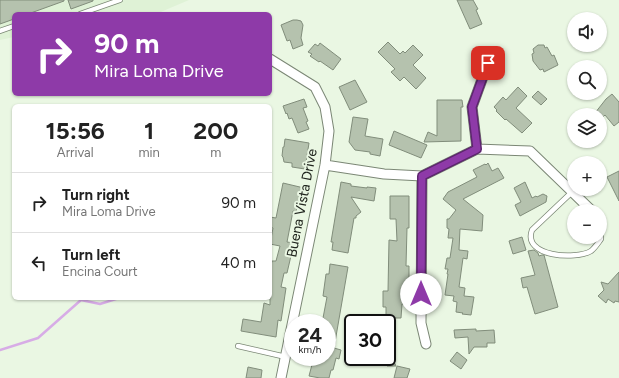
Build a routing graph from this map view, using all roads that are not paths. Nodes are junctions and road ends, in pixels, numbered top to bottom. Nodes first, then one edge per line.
1 (120, 0) edge
2 (86, 12) edge
3 (12, 27) edge
4 (0, 31) edge
5 (272, 60) edge
6 (488, 63) dead end
7 (477, 149) junction
8 (325, 164) junction
9 (422, 176) junction
10 (567, 187) edge
11 (568, 196) edge
12 (576, 196) edge
13 (585, 204) edge
14 (597, 244) edge
15 (295, 314) edge
16 (426, 344) dead end
17 (238, 346) dead end
18 (284, 357) edge
19 (284, 365) edge
20 (281, 378) edge

1 - 2 lane
3 - 4 lane
5 - 8 street, Buena Vista Drive
6 - 7 street
7 - 9 street
7 - 10 street
8 - 9 street
8 - 15 street, Buena Vista Drive
9 - 16 street
11 - 14 lane
12 - 13 street
17 - 18 lane
19 - 20 street, Buena Vista Drive

